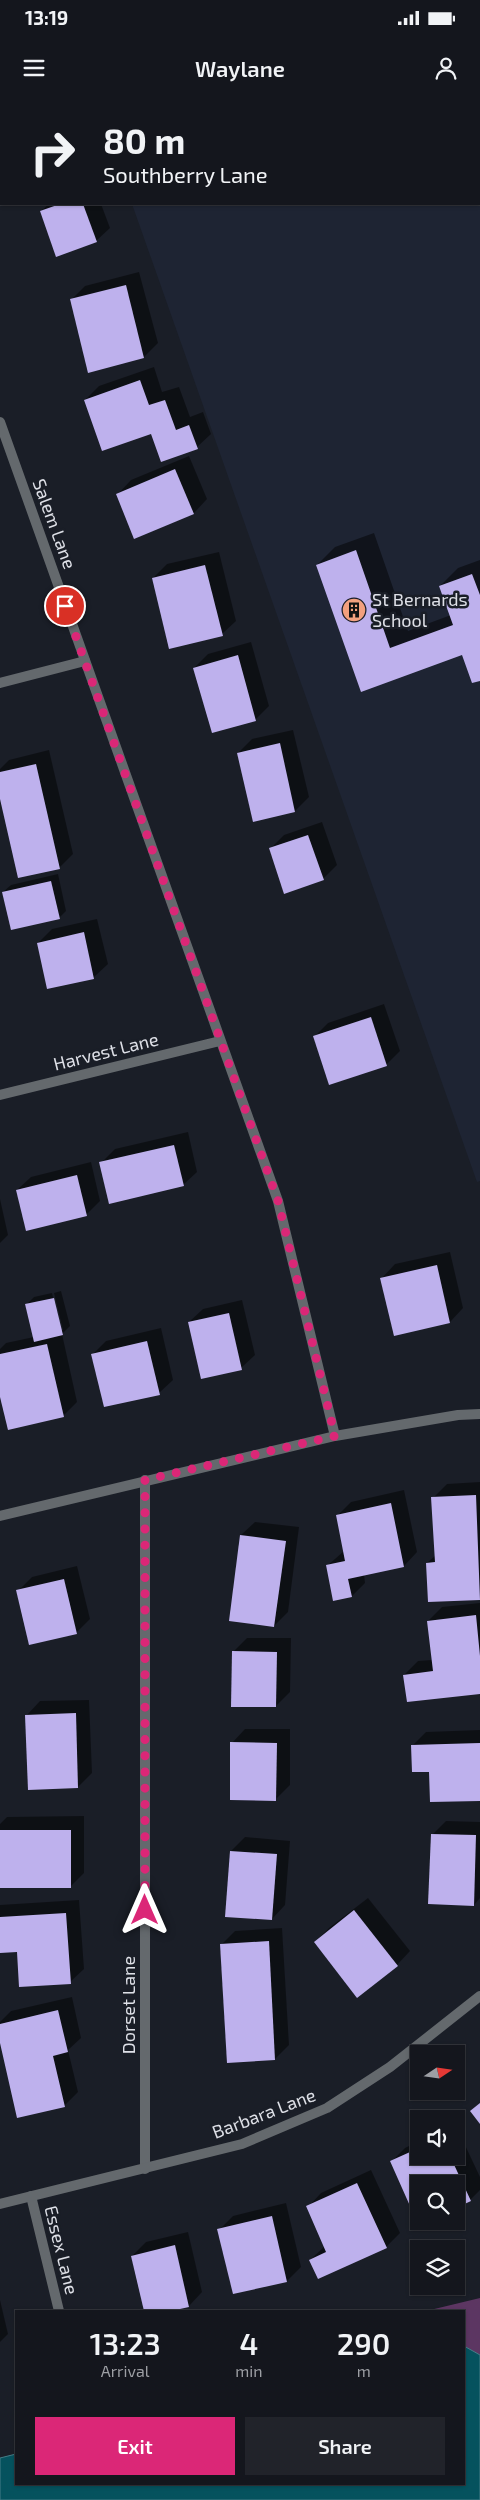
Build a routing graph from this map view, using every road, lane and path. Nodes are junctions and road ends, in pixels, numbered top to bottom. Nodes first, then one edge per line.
1 (0, 422) edge
2 (85, 662) junction
3 (0, 682) edge
4 (220, 1041) junction
5 (0, 1096) edge
6 (480, 1414) edge
7 (335, 1436) junction
8 (145, 1480) junction
9 (0, 1516) edge
10 (480, 1996) edge
11 (145, 2169) junction
12 (31, 2196) junction
13 (0, 2204) edge
14 (59, 2310) edge

1 - 2 street, Salem Lane
2 - 3 street
2 - 4 street, Salem Lane
4 - 5 street, Harvest Lane
4 - 7 street, Salem Lane
6 - 7 street
7 - 8 street
8 - 9 street
8 - 11 street, Dorset Lane
10 - 11 street, Barbara Lane
11 - 12 street, Barbara Lane
12 - 13 street, Barbara Lane
12 - 14 street, Essex Lane

